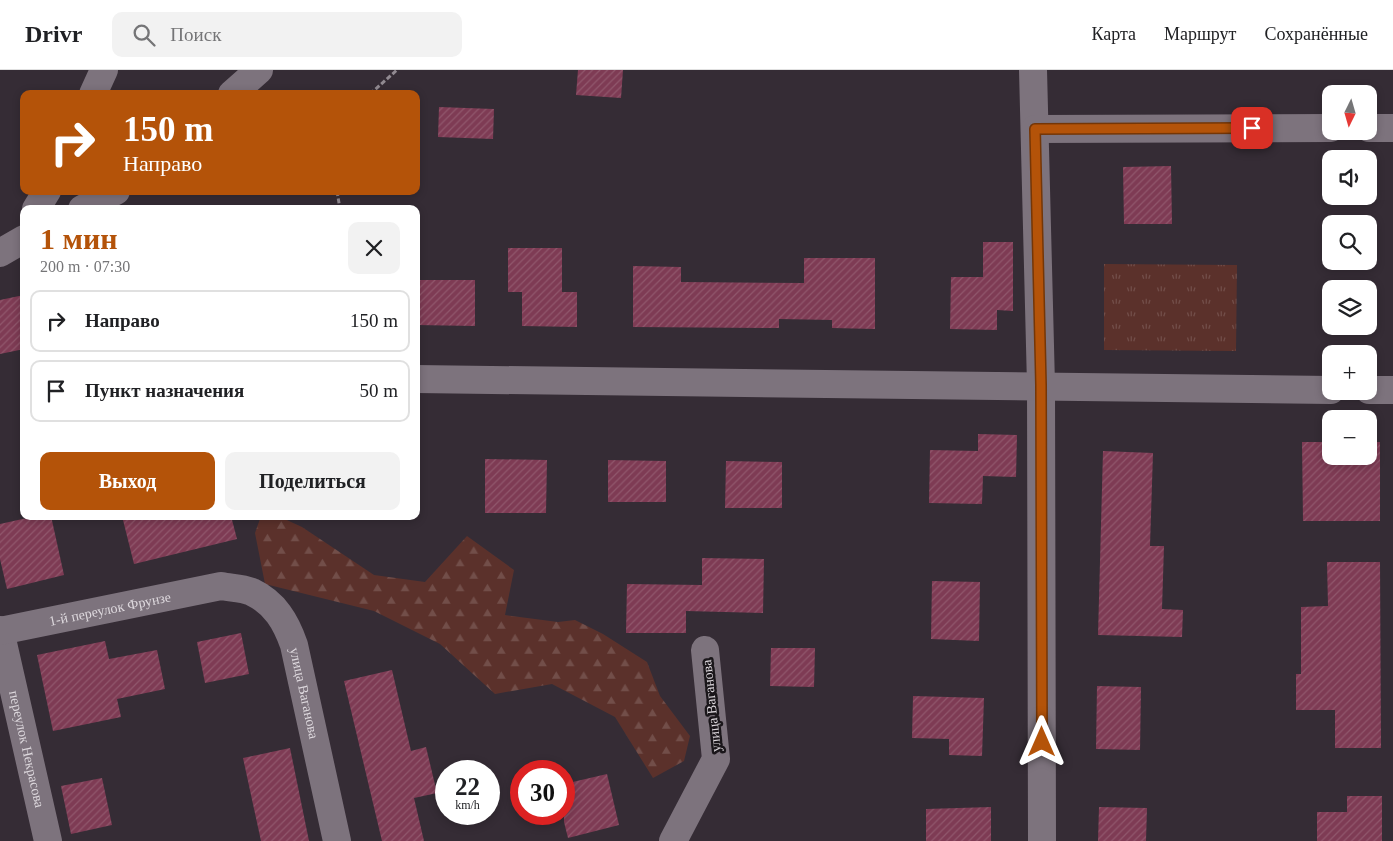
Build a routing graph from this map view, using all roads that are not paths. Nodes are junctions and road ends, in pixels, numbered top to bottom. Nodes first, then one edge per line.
1 (104, 70) edge
2 (259, 70) edge
3 (1034, 70) edge
4 (95, 90) edge
5 (236, 90) edge
6 (1322, 128) edge
7 (1378, 128) edge
8 (1393, 128) edge
9 (1035, 129) junction
10 (108, 195) edge
11 (90, 205) edge
12 (420, 379) edge
13 (1041, 385) junction
14 (1322, 390) edge
15 (1377, 390) edge
16 (1393, 390) edge
17 (221, 586) joint
18 (0, 631) edge
19 (705, 650) dead end
20 (48, 841) edge
21 (337, 841) edge
22 (673, 841) edge
23 (1042, 841) edge

1 - 4 street
2 - 5 street
3 - 9 street
6 - 9 street
7 - 8 street
9 - 13 street
10 - 11 street
12 - 13 street
13 - 14 street
13 - 23 street
15 - 16 street
17 - 18 street, 1-й переулок Фрунзе
17 - 21 street, улица Ваганова
18 - 20 street, переулок Некрасова
19 - 22 street, улица Ваганова

